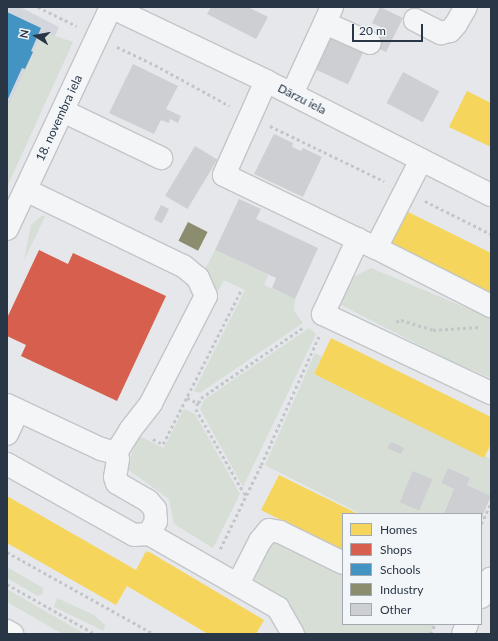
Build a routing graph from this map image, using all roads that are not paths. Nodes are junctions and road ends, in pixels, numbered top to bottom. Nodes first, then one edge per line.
1 (111, 7) edge
2 (466, 7) edge
3 (329, 15) edge
4 (415, 20) dead end
5 (370, 43) dead end
6 (266, 81) junction
7 (292, 94) junction
8 (63, 111) junction
9 (161, 158) dead end
10 (421, 160) junction
11 (26, 190) junction
12 (491, 195) edge
13 (7, 229) edge
14 (367, 243) junction
15 (491, 306) edge
16 (491, 393) edge
17 (12, 408) edge
18 (7, 434) edge
19 (116, 453) junction
20 (7, 464) edge
21 (149, 534) junction
22 (342, 563) edge
23 (491, 578) edge
24 (238, 584) junction
25 (482, 596) edge
26 (466, 625) edge
27 (7, 631) edge
28 (12, 634) edge
29 (293, 634) edge
30 (462, 634) edge

1 - 6 street, Dārzu iela
1 - 8 street, 18. novembra iela
2 - 4 street
3 - 5 street
3 - 7 street
6 - 7 street, Dārzu iela
6 - 14 street
7 - 10 street, Dārzu iela
8 - 9 street
8 - 11 street, 18. novembra iela
10 - 12 street, Dārzu iela
10 - 14 street
11 - 13 street, 18. novembra iela
11 - 19 street
14 - 15 street
14 - 16 street
17 - 18 street
17 - 19 street
19 - 21 street
20 - 21 street
21 - 24 street
22 - 24 street
23 - 25 street
24 - 29 street
26 - 30 street
27 - 28 main road

